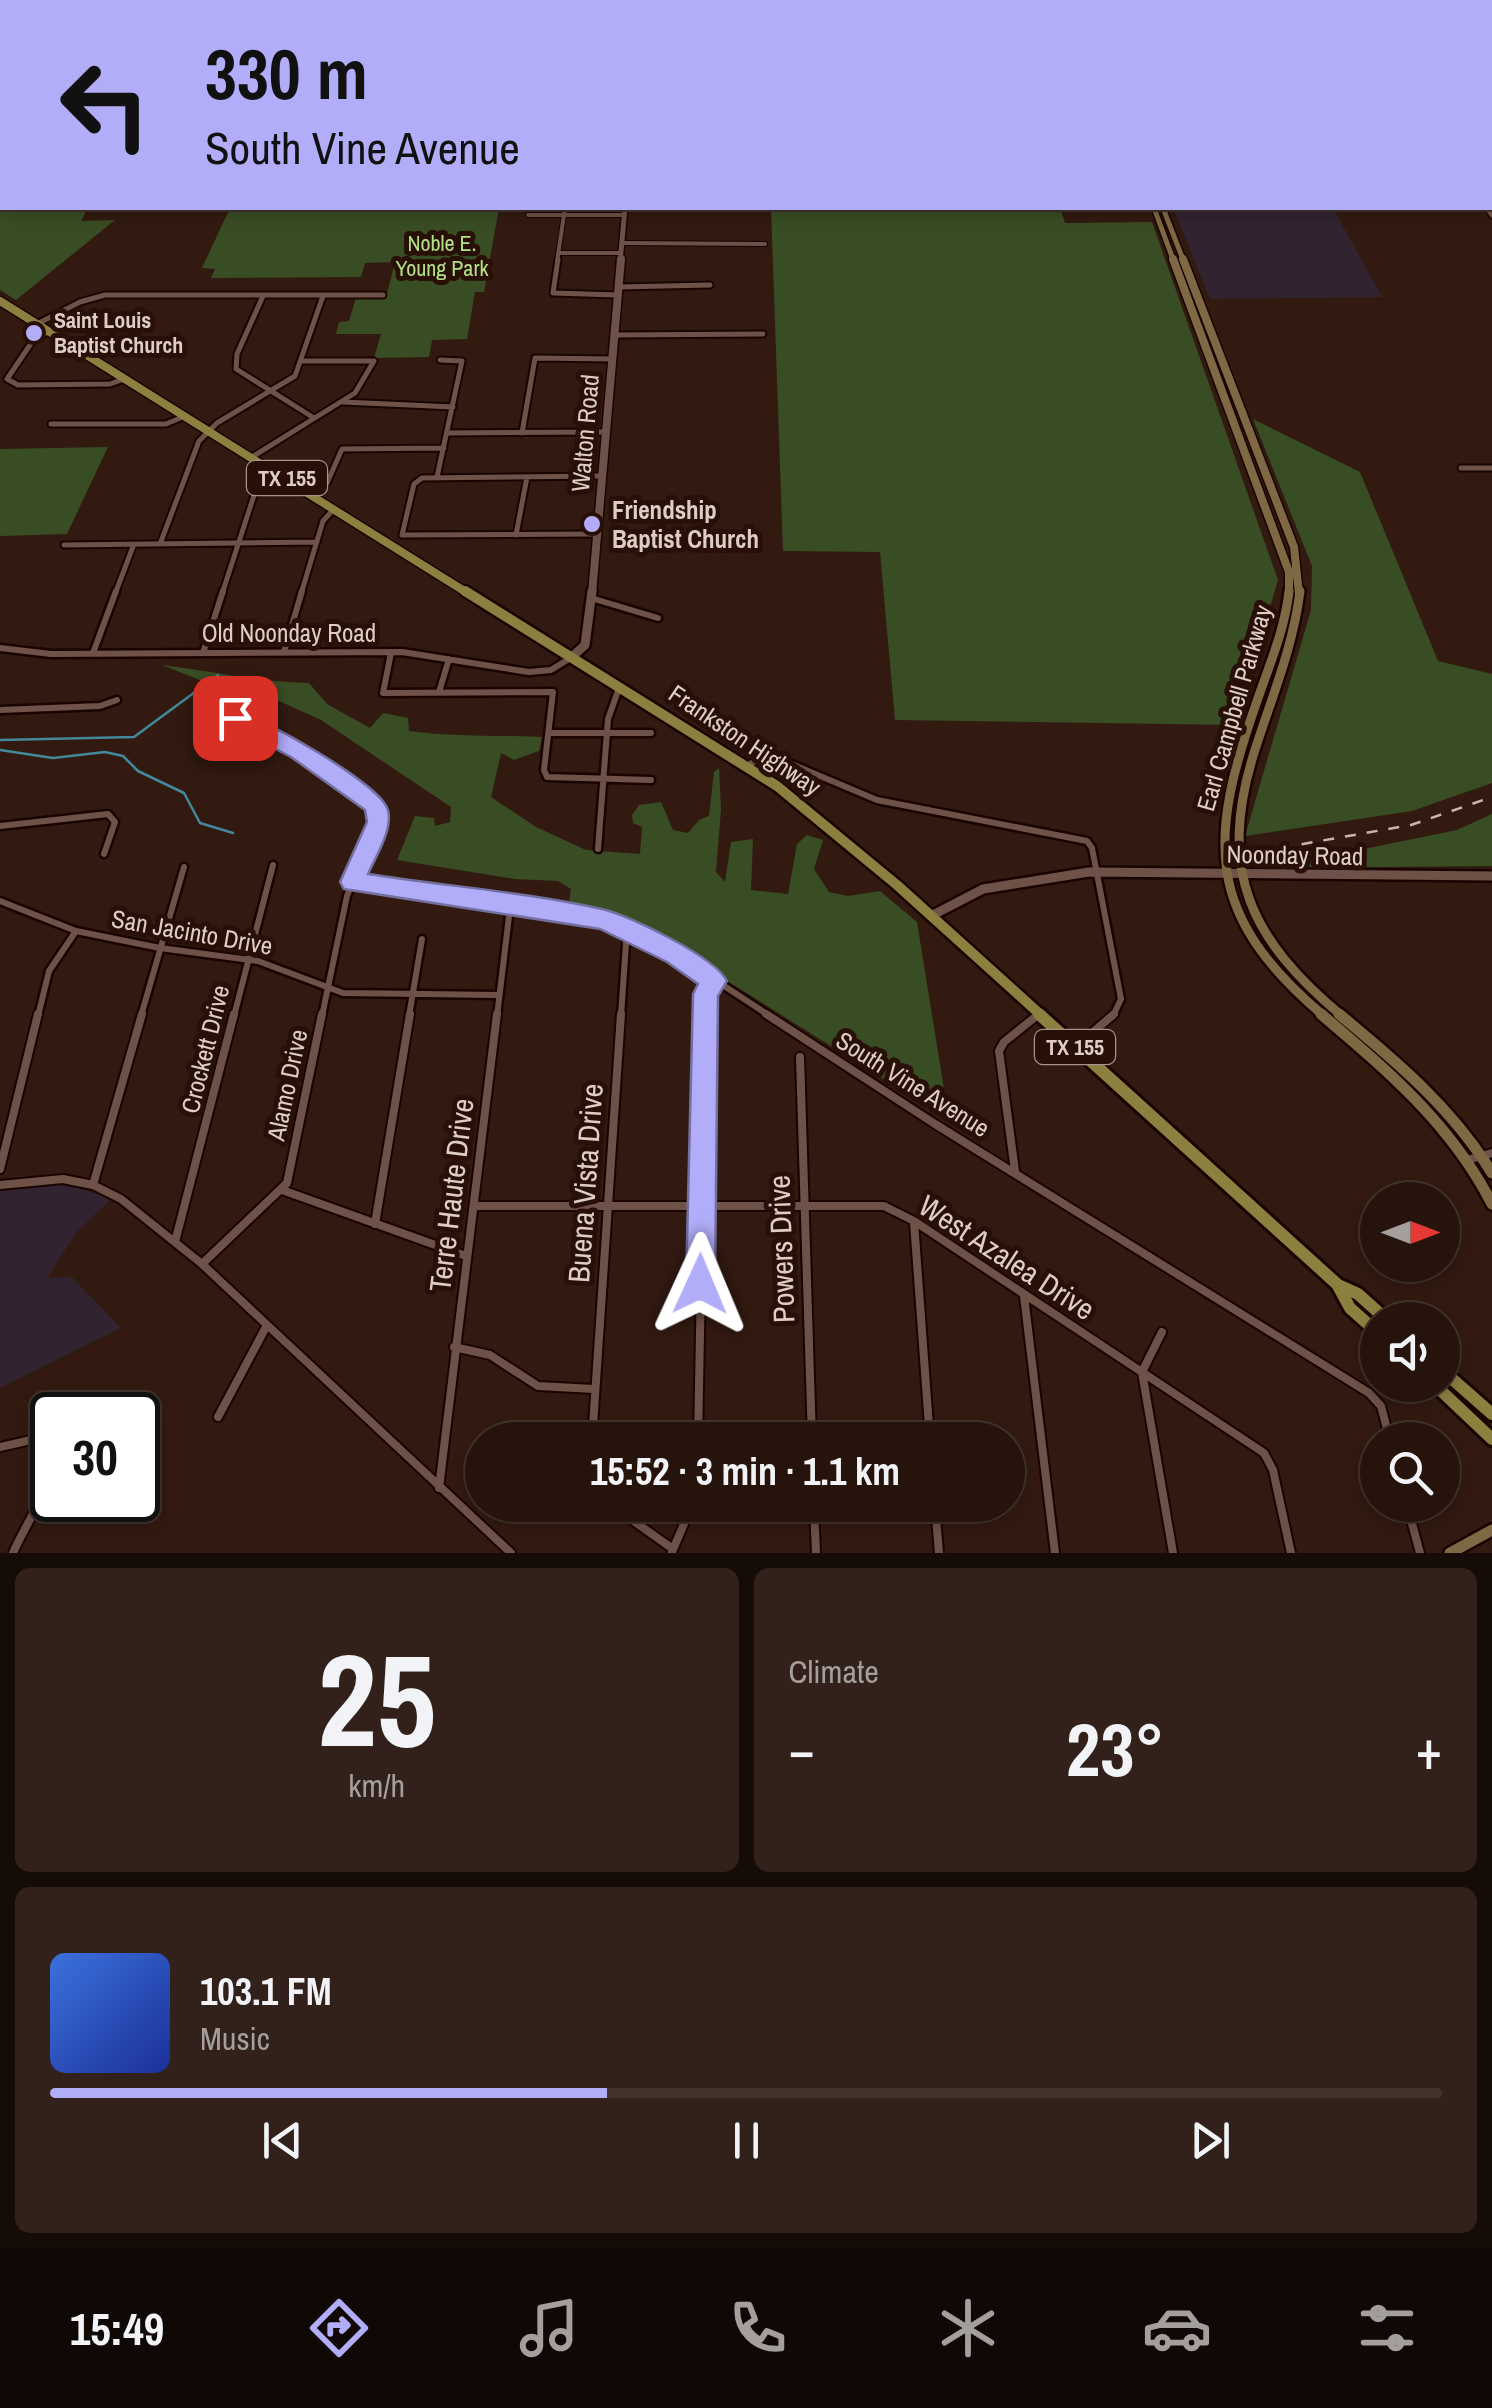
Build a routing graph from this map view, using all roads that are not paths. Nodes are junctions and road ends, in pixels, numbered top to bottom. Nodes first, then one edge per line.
1 (565, 210) edge
2 (1155, 210) edge
3 (1164, 210) edge
4 (625, 211) edge
5 (528, 216) dead end
6 (564, 216) junction
7 (765, 244) dead end
8 (622, 248) junction
9 (558, 253) junction
10 (710, 286) dead end
11 (618, 291) junction
12 (383, 295) dead end
13 (263, 296) junction
14 (323, 296) junction
15 (0, 300) edge
16 (37, 324) junction
17 (49, 331) junction
18 (763, 334) dead end
19 (614, 335) junction
20 (1212, 347) junction
21 (612, 359) junction
22 (301, 360) junction
23 (440, 360) dead end
24 (125, 378) junction
25 (3, 380) edge
26 (270, 391) junction
27 (341, 402) junction
28 (453, 407) junction
29 (186, 416) junction
30 (314, 418) junction
31 (51, 424) dead end
32 (208, 430) junction
33 (522, 432) junction
34 (605, 432) junction
35 (447, 433) junction
36 (444, 448) junction
37 (252, 456) junction
38 (1461, 468) dead end
39 (1492, 468) edge
40 (272, 469) junction
41 (601, 476) junction
42 (437, 477) junction
43 (526, 477) junction
44 (314, 495) junction
45 (335, 508) junction
46 (516, 534) junction
47 (597, 534) junction
48 (402, 536) junction
49 (317, 542) junction
50 (238, 543) junction
51 (391, 543) junction
52 (134, 544) junction
53 (160, 544) junction
54 (64, 545) dead end
55 (1287, 558) junction
56 (1298, 558) junction
57 (591, 598) junction
58 (658, 618) dead end
59 (0, 648) edge
60 (284, 652) junction
61 (391, 652) junction
62 (93, 653) junction
63 (203, 653) junction
64 (573, 656) junction
65 (450, 659) junction
66 (621, 685) junction
67 (439, 692) junction
68 (118, 700) dead end
69 (0, 710) edge
70 (550, 733) junction
71 (607, 733) junction
72 (651, 733) dead end
73 (202, 740) dead end
74 (313, 760) junction
75 (306, 766) dead end
76 (748, 766) junction
77 (604, 778) junction
78 (651, 780) dead end
79 (0, 826) edge
80 (598, 850) dead end
81 (104, 854) dead end
82 (272, 866) dead end
83 (184, 867) dead end
84 (1097, 872) junction
85 (1226, 874) junction
86 (1240, 874) junction
87 (1492, 876) edge
88 (352, 882) junction
89 (0, 901) edge
90 (510, 908) junction
91 (930, 916) junction
92 (627, 929) junction
93 (76, 931) junction
94 (422, 939) dead end
95 (160, 948) junction
96 (248, 960) junction
97 (714, 981) junction
98 (327, 990) junction
99 (414, 995) junction
100 (498, 995) junction
101 (1039, 1014) junction
102 (1335, 1022) junction
103 (1076, 1047) junction
104 (800, 1057) dead end
105 (1486, 1154) edge
106 (1467, 1160) junction
107 (0, 1169) edge
108 (1015, 1172) junction
109 (1492, 1174) edge
110 (0, 1185) edge
111 (93, 1185) junction
112 (282, 1190) junction
113 (1492, 1204) edge
114 (805, 1205) junction
115 (474, 1206) junction
116 (609, 1206) junction
117 (702, 1207) junction
118 (914, 1221) junction
119 (375, 1224) junction
120 (175, 1242) junction
121 (466, 1256) junction
122 (202, 1264) junction
123 (1338, 1286) junction
124 (1024, 1295) junction
125 (1367, 1302) edge
126 (1360, 1317) edge
127 (267, 1325) junction
128 (1162, 1332) dead end
129 (454, 1347) junction
130 (1142, 1372) junction
131 (1460, 1386) edge
132 (594, 1389) junction
133 (1453, 1402) edge
134 (1492, 1414) edge
135 (218, 1417) dead end
136 (593, 1422) edge
137 (698, 1422) edge
138 (811, 1422) edge
139 (929, 1422) edge
140 (1385, 1422) edge
141 (1489, 1435) edge
142 (30, 1440) edge
143 (0, 1447) edge
144 (438, 1489) junction
145 (30, 1516) edge
146 (633, 1522) edge
147 (685, 1522) edge
148 (815, 1522) edge
149 (937, 1522) edge
150 (1412, 1522) edge
151 (1492, 1530) edge
152 (672, 1551) edge
153 (12, 1553) edge
154 (510, 1553) edge
155 (816, 1553) edge
156 (939, 1553) edge
157 (1055, 1553) edge
158 (1172, 1553) edge
159 (1290, 1553) edge
160 (1420, 1553) edge
161 (1450, 1553) edge

1 - 6 street
2 - 20 main road, Earl Campbell Parkway
3 - 20 main road, Earl Campbell Parkway
4 - 6 street
4 - 8 street, Walton Road
5 - 6 street
6 - 9 street
7 - 8 street
8 - 9 street
8 - 11 street, Walton Road
9 - 11 street
10 - 11 street
11 - 19 street, Walton Road
12 - 14 street
13 - 14 street
13 - 16 street
13 - 26 street
14 - 22 street
15 - 16 main road, Frankston Highway / TX 155
16 - 17 main road, Frankston Highway / TX 155
17 - 24 main road, Frankston Highway / TX 155
17 - 25 street
18 - 19 street
19 - 21 street, Walton Road
20 - 55 main road, Earl Campbell Parkway
20 - 56 main road, Earl Campbell Parkway
21 - 33 street
21 - 34 street, Walton Road
22 - 26 street
22 - 27 street
23 - 28 street
24 - 25 street
24 - 29 main road, Frankston Highway / TX 155
26 - 30 street
26 - 32 street
27 - 28 street
27 - 30 street
28 - 35 street
29 - 31 street
29 - 32 main road, Frankston Highway / TX 155
30 - 37 street
32 - 37 main road, Frankston Highway / TX 155
32 - 53 street
33 - 34 street
33 - 35 street
34 - 41 street, Walton Road
35 - 36 street
36 - 42 street
36 - 44 street
37 - 40 main road, Frankston Highway / TX 155
38 - 39 street
40 - 44 main road, Frankston Highway / TX 155
40 - 50 street
41 - 43 street
41 - 47 street, Walton Road
42 - 43 street
42 - 48 street
43 - 46 street
44 - 45 main road, Frankston Highway / TX 155
45 - 49 street
45 - 51 main road, Frankston Highway / TX 155
46 - 47 street
46 - 48 street
47 - 57 street, Walton Road
48 - 51 street
49 - 50 street
49 - 60 street
50 - 53 street
50 - 63 street
51 - 64 main road, Frankston Highway / TX 155
52 - 53 street
52 - 54 street
52 - 62 street
55 - 56 main road
55 - 85 main road, Earl Campbell Parkway
56 - 86 main road, Earl Campbell Parkway
57 - 58 street
57 - 64 street, Walton Road
59 - 62 street, Old Noonday Road
60 - 61 street, Old Noonday Road
60 - 63 street, Old Noonday Road
61 - 65 street, Old Noonday Road
61 - 67 street
62 - 63 street, Old Noonday Road
64 - 65 street, Old Noonday Road
64 - 66 main road, Frankston Highway / TX 155
65 - 67 street
66 - 71 street
66 - 76 main road, Frankston Highway / TX 155
67 - 70 street
68 - 69 street
70 - 71 street
70 - 77 street
71 - 72 street
71 - 77 street
73 - 74 street
74 - 75 street
74 - 88 street, Alamo Drive
76 - 84 street
76 - 91 main road, Frankston Highway / TX 155
77 - 78 street
77 - 80 street
79 - 81 street
82 - 96 street, Crockett Drive
83 - 95 street
84 - 85 street, Noonday Road
84 - 91 street, Noonday Road
84 - 103 street
85 - 86 street, Noonday Road
85 - 102 main road, Earl Campbell Parkway
86 - 87 street, Noonday Road
86 - 102 main road, Earl Campbell Parkway
88 - 90 street, South Vine Avenue
88 - 98 street, Alamo Drive
89 - 93 street, San Jacinto Drive
90 - 92 street, South Vine Avenue
90 - 100 street, Terre Haute Drive
91 - 101 main road, Frankston Highway / TX 155
92 - 97 street, South Vine Avenue
92 - 116 street, Buena Vista Drive
93 - 95 street, San Jacinto Drive
93 - 107 street
94 - 99 street
95 - 96 street, San Jacinto Drive
95 - 111 street
96 - 98 street, San Jacinto Drive
96 - 120 street, Crockett Drive
97 - 108 street, South Vine Avenue
97 - 117 street
98 - 99 street, San Jacinto Drive
98 - 112 street, Alamo Drive
99 - 100 street, San Jacinto Drive
99 - 119 street
100 - 115 street, Terre Haute Drive
101 - 103 main road, Frankston Highway / TX 155
101 - 108 street
102 - 105 main road, Earl Campbell Parkway
102 - 106 main road, Earl Campbell Parkway
103 - 123 main road, Frankston Highway / TX 155
104 - 114 street, Powers Drive
105 - 106 street
105 - 109 main road, Earl Campbell Parkway
106 - 113 main road, Earl Campbell Parkway
108 - 140 street, South Vine Avenue
110 - 111 street
111 - 120 street
112 - 119 street
112 - 122 street
114 - 117 street, West Azalea Drive
114 - 118 street, West Azalea Drive
114 - 138 street, Powers Drive
115 - 116 street, West Azalea Drive
115 - 121 street, Terre Haute Drive
116 - 117 street, West Azalea Drive
116 - 132 street, Buena Vista Drive
117 - 137 street
118 - 124 street, West Azalea Drive
118 - 139 street
119 - 121 street
120 - 122 street
121 - 129 street, Terre Haute Drive
122 - 127 street
123 - 125 main road, Frankston Highway / TX 155
123 - 126 main road, TX 155
124 - 130 street, West Azalea Drive
124 - 157 street
127 - 135 street
127 - 144 street
128 - 130 street
129 - 132 street
129 - 144 street, Terre Haute Drive
130 - 158 street
130 - 159 street, West Azalea Drive
131 - 134 main road
132 - 136 street, Buena Vista Drive
133 - 141 main road
142 - 143 street
144 - 154 street
145 - 153 street
146 - 152 street
147 - 152 street
148 - 155 street
149 - 156 street
150 - 160 street
151 - 161 main road

